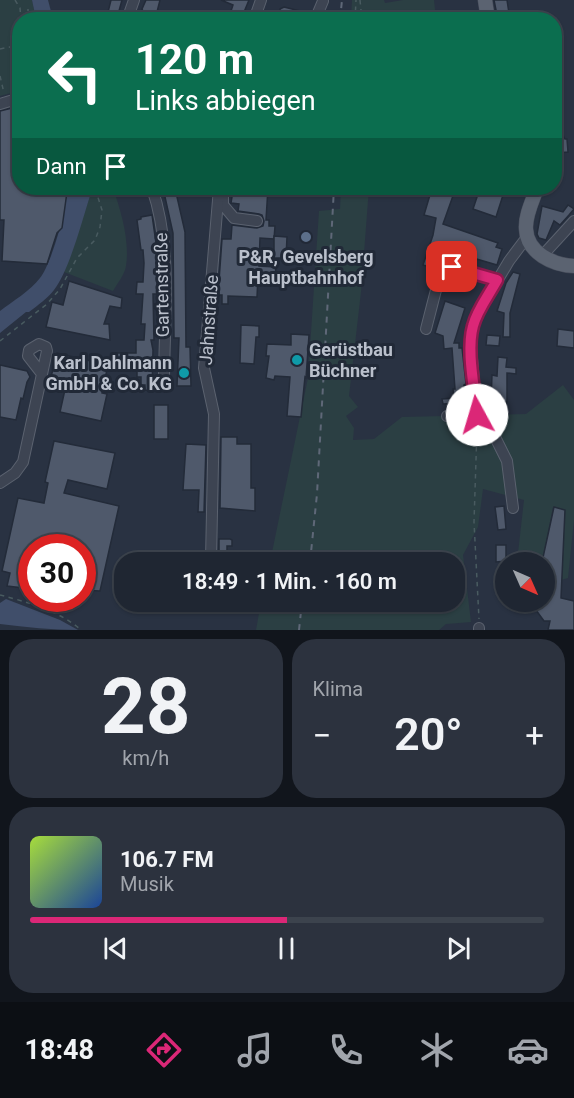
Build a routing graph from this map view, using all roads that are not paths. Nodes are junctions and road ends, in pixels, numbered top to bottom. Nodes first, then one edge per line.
1 (154, 195) edge
2 (218, 195) edge
3 (224, 195) edge
4 (535, 195) edge
5 (257, 221) dead end
6 (574, 221) edge
7 (527, 237) junction
8 (542, 256) junction
9 (574, 266) edge
10 (497, 280) junction
11 (426, 329) dead end
12 (42, 374) dead end
13 (164, 384) dead end
14 (477, 415) junction
15 (447, 416) dead end
16 (0, 483) edge
17 (513, 508) dead end
18 (212, 552) edge

1 - 13 street, Gartenstraße
2 - 18 street, Jahnstraße
3 - 5 street
4 - 7 main road
6 - 8 street
7 - 8 main road
7 - 10 street
8 - 9 main road
10 - 11 street
10 - 14 street
12 - 16 street
14 - 15 street
14 - 17 street

